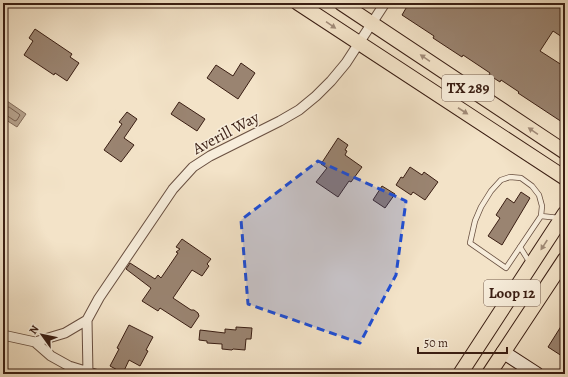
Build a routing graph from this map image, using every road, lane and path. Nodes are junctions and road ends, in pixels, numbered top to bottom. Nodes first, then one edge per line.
1 (298, 3) edge
2 (341, 3) edge
3 (385, 3) edge
4 (372, 23) junction
5 (359, 43) junction
6 (565, 152) edge
7 (565, 178) edge
8 (563, 215) edge
9 (541, 216) junction
10 (520, 247) junction
11 (565, 259) edge
12 (531, 264) junction
13 (87, 320) junction
14 (3, 335) edge
15 (36, 342) junction
16 (503, 352) junction
17 (90, 373) edge
18 (460, 374) edge
19 (489, 374) edge
20 (537, 374) edge

1 -> 5 main road, TX 289
2 - 4 main road, TX 289
3 - 4 street, Averill Way
4 - 5 street, Averill Way
6 -> 4 main road, TX 289
5 -> 7 main road, TX 289
5 - 13 street, Averill Way
8 - 9 lane
8 -> 12 main road, Loop 12
9 - 10 lane
9 - 10 lane
10 - 12 lane
11 - 16 main road, Loop 12
12 - 18 main road, Loop 12
13 - 15 street
13 - 17 street, Averill Way
14 - 15 street
15 - 17 street
16 - 19 main road, Loop 12
16 - 20 street

